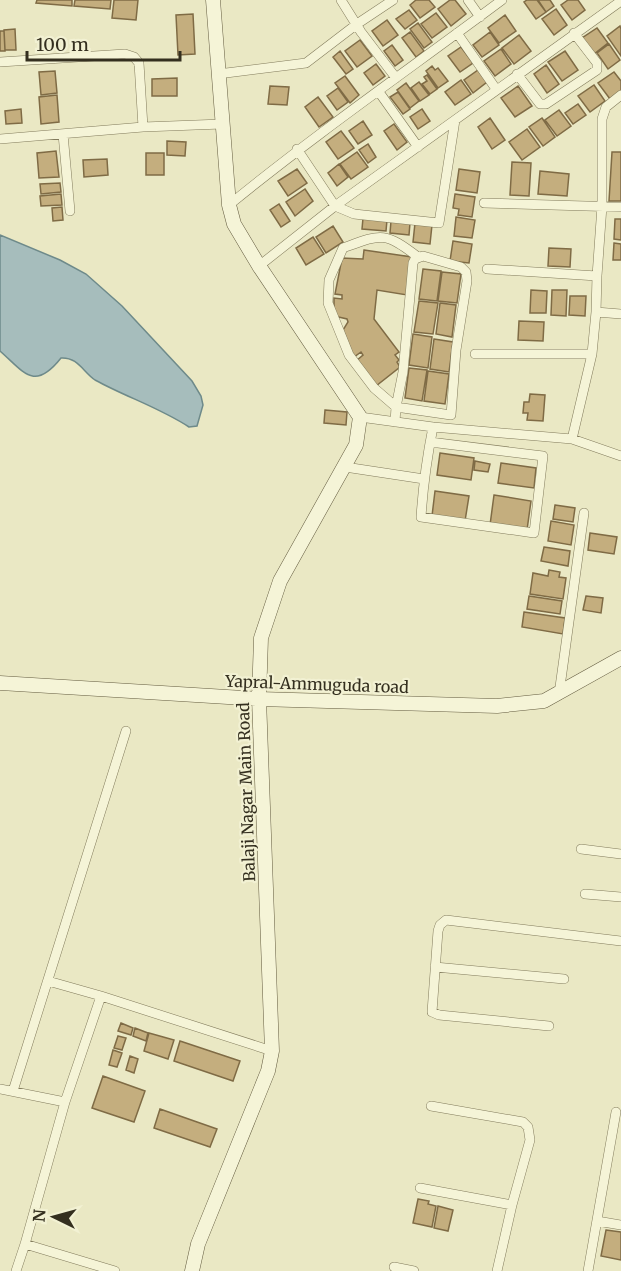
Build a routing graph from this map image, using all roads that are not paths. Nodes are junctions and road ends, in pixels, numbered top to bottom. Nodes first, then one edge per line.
1 (213, 0) edge
2 (341, 0) edge
3 (393, 0) edge
4 (468, 0) edge
5 (502, 0) edge
6 (621, 1) edge
7 (480, 16) junction
8 (357, 24) junction
9 (457, 33) junction
10 (574, 33) junction
11 (0, 62) edge
12 (218, 74) junction
13 (517, 74) junction
14 (396, 78) junction
15 (496, 89) junction
16 (379, 92) junction
17 (621, 95) edge
18 (455, 120) junction
19 (222, 124) junction
20 (143, 127) junction
21 (63, 134) junction
22 (0, 139) edge
23 (418, 147) junction
24 (297, 149) junction
25 (484, 203) dead end
26 (229, 204) junction
27 (335, 206) junction
28 (602, 206) junction
29 (621, 207) edge
30 (70, 211) dead end
31 (418, 257) junction
32 (259, 266) junction
33 (486, 269) dead end
34 (597, 276) junction
35 (596, 312) junction
36 (621, 314) edge
37 (475, 354) dead end
38 (592, 354) junction
39 (396, 407) junction
40 (360, 417) junction
41 (394, 422) junction
42 (433, 427) junction
43 (572, 439) junction
44 (430, 442) junction
45 (621, 456) edge
46 (345, 467) junction
47 (424, 479) junction
48 (584, 513) dead end
49 (621, 658) edge
50 (0, 683) edge
51 (559, 694) junction
52 (259, 699) junction
53 (126, 731) dead end
54 (581, 849) dead end
55 (621, 854) edge
56 (585, 894) dead end
57 (621, 897) edge
58 (621, 941) edge
59 (435, 967) junction
60 (564, 979) dead end
61 (48, 981) junction
62 (102, 996) junction
63 (549, 1026) dead end
64 (272, 1051) junction
65 (0, 1089) edge
66 (13, 1091) junction
67 (65, 1102) junction
68 (431, 1106) dead end
69 (616, 1112) dead end
70 (420, 1188) dead end
71 (512, 1205) junction
72 (597, 1221) junction
73 (621, 1225) edge
74 (25, 1244) junction
75 (394, 1266) dead end
76 (15, 1271) edge
77 (115, 1271) edge
78 (192, 1271) edge
79 (414, 1271) edge
80 (497, 1271) edge
81 (588, 1271) edge

1 - 12 street
2 - 8 street
3 - 8 street
4 - 7 street
5 - 7 street
6 - 10 street
7 - 9 street
8 - 12 street
8 - 14 street
9 - 14 street
9 - 15 street
10 - 13 street
10 - 13 street
11 - 20 street
12 - 19 street
13 - 15 street
14 - 16 street
15 - 18 street
16 - 23 street
16 - 24 street
17 - 28 street
18 - 23 street
18 - 27 street
19 - 20 street
19 - 26 street
20 - 21 street
21 - 22 street
21 - 30 street
23 - 27 street
24 - 26 street
24 - 27 street
25 - 28 street
26 - 32 street
27 - 32 street
28 - 29 street
28 - 34 street
31 - 39 street
31 - 39 street
31 - 39 street
32 - 40 street
33 - 34 street
34 - 35 street
35 - 36 street
35 - 38 street
37 - 38 street
38 - 43 street
39 - 41 street
40 - 41 street
40 - 46 street, Balaji Nagar Main Road
41 - 42 street
42 - 43 street
42 - 44 street
43 - 45 street
44 - 47 street
44 - 47 street
46 - 47 street
46 - 52 street, Balaji Nagar Main Road
48 - 51 street
49 - 51 street, Yapral-Ammuguda road
50 - 52 street, Yapral-Ammuguda road
51 - 52 street, Yapral-Ammuguda road
52 - 64 street, Balaji Nagar Main Road
53 - 61 street
54 - 55 street
56 - 57 street
58 - 59 street
59 - 60 street
59 - 63 street
61 - 62 street
61 - 66 street
62 - 64 street
62 - 67 street
64 - 78 street, Balaji Nagar Main Road
65 - 66 street
66 - 67 street
67 - 74 street
68 - 71 street
69 - 72 street
70 - 71 street
71 - 80 street
72 - 73 street
72 - 81 street
74 - 76 street
74 - 77 street
75 - 79 street

